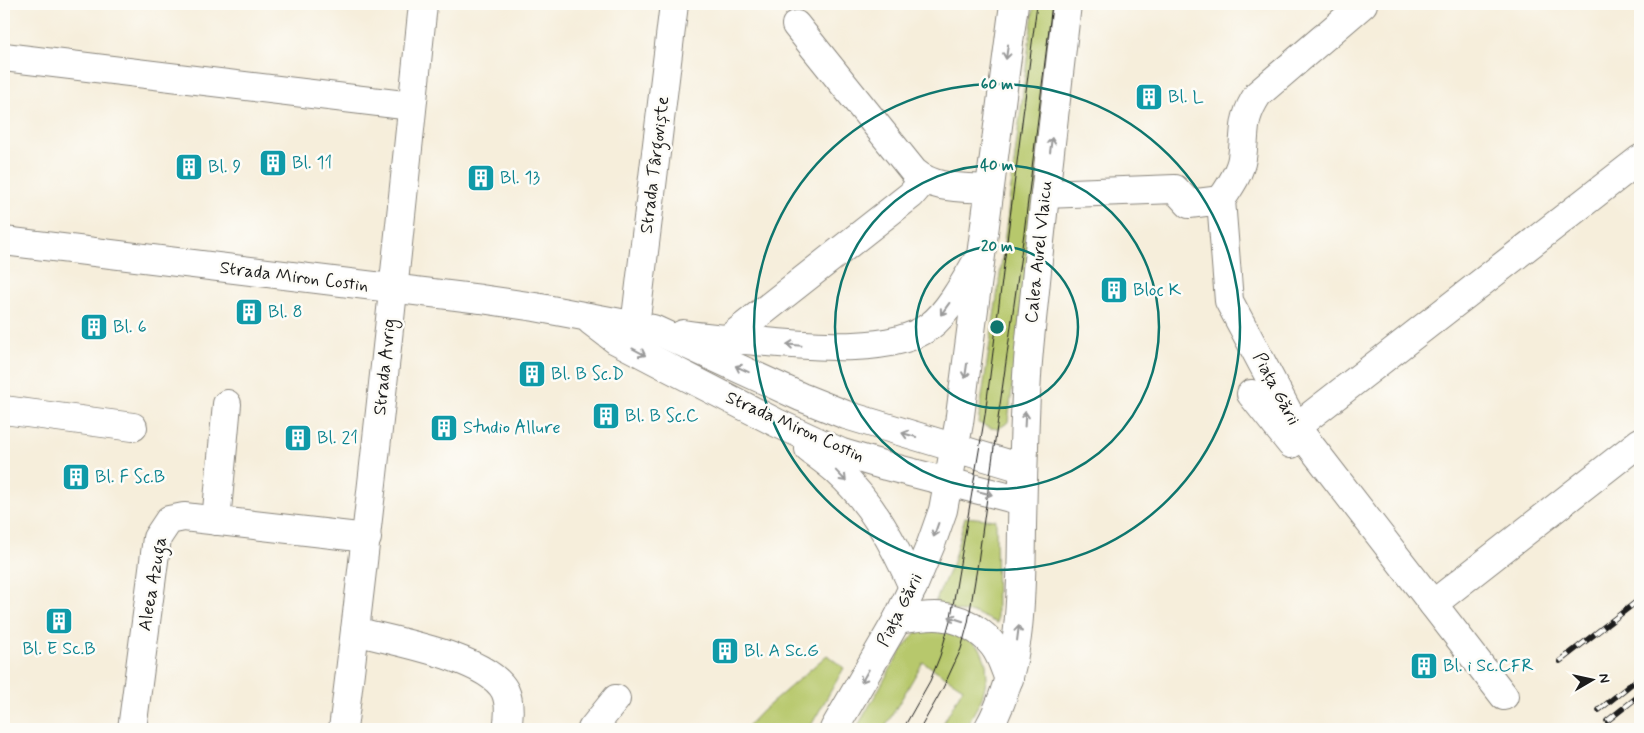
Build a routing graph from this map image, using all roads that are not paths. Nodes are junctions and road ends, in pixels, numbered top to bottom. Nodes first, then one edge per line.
1 (423, 4) edge
2 (674, 4) edge
3 (1014, 4) edge
4 (1068, 4) edge
5 (1364, 4) edge
6 (796, 25) dead end
7 (4, 57) edge
8 (412, 106) junction
9 (1640, 159) edge
10 (924, 180) junction
11 (989, 189) junction
12 (1045, 194) junction
13 (1221, 200) junction
14 (4, 241) edge
15 (982, 254) junction
16 (394, 289) junction
17 (584, 316) junction
18 (644, 327) junction
19 (728, 339) junction
20 (1251, 394) dead end
21 (227, 404) dead end
22 (4, 410) edge
23 (776, 423) junction
24 (1296, 427) junction
25 (133, 428) dead end
26 (1640, 442) edge
27 (956, 448) junction
28 (1022, 468) junction
29 (948, 483) junction
30 (1022, 501) junction
31 (216, 521) junction
32 (367, 538) junction
33 (914, 587) junction
34 (1434, 604) junction
35 (897, 620) junction
36 (356, 631) junction
37 (1461, 662) dead end
38 (1009, 679) junction
39 (1504, 696) dead end
40 (616, 700) dead end
41 (512, 727) edge
42 (132, 729) edge
43 (344, 729) edge
44 (592, 729) edge
45 (834, 729) edge
46 (988, 729) edge

1 - 8 main road, Strada Avrig
2 - 18 main road, Strada Târgoviște
3 -> 11 main road
12 -> 4 main road, Calea Aurel Vlaicu
5 - 13 main road
6 - 10 main road
7 - 8 main road
8 - 16 main road, Strada Avrig
9 - 24 main road
10 - 11 main road
10 - 19 main road
11 - 15 main road
12 - 13 main road
28 -> 12 main road, Calea Aurel Vlaicu
13 - 24 main road, Piața Gării
14 - 16 main road, Strada Miron Costin
15 -> 19 main road
15 -> 27 main road
16 - 17 main road, Strada Miron Costin
16 - 32 main road, Strada Avrig
17 - 18 main road, Strada Miron Costin
17 -> 23 main road, Strada Miron Costin
18 - 19 main road
27 -> 18 main road, Strada Miron Costin
20 - 37 main road
21 - 31 main road
22 - 25 main road
23 - 29 main road, Strada Miron Costin
23 -> 33 main road
24 - 34 main road, Piața Gării
26 - 34 main road
27 - 28 main road, Strada Miron Costin
27 - 29 main road
28 - 30 main road, Calea Aurel Vlaicu
29 -> 30 main road, Strada Miron Costin
29 -> 33 main road, Piața Gării
38 -> 30 main road
31 - 32 main road, Aleea Azuga
31 - 42 main road, Aleea Azuga
32 - 36 main road, Strada Avrig
33 - 35 main road, Piața Gării
34 - 39 main road, Piața Gării
38 -> 35 main road
35 -> 45 main road, Piața Gării
36 - 41 main road
36 - 43 main road, Strada Avrig
38 - 46 main road
40 - 44 main road

